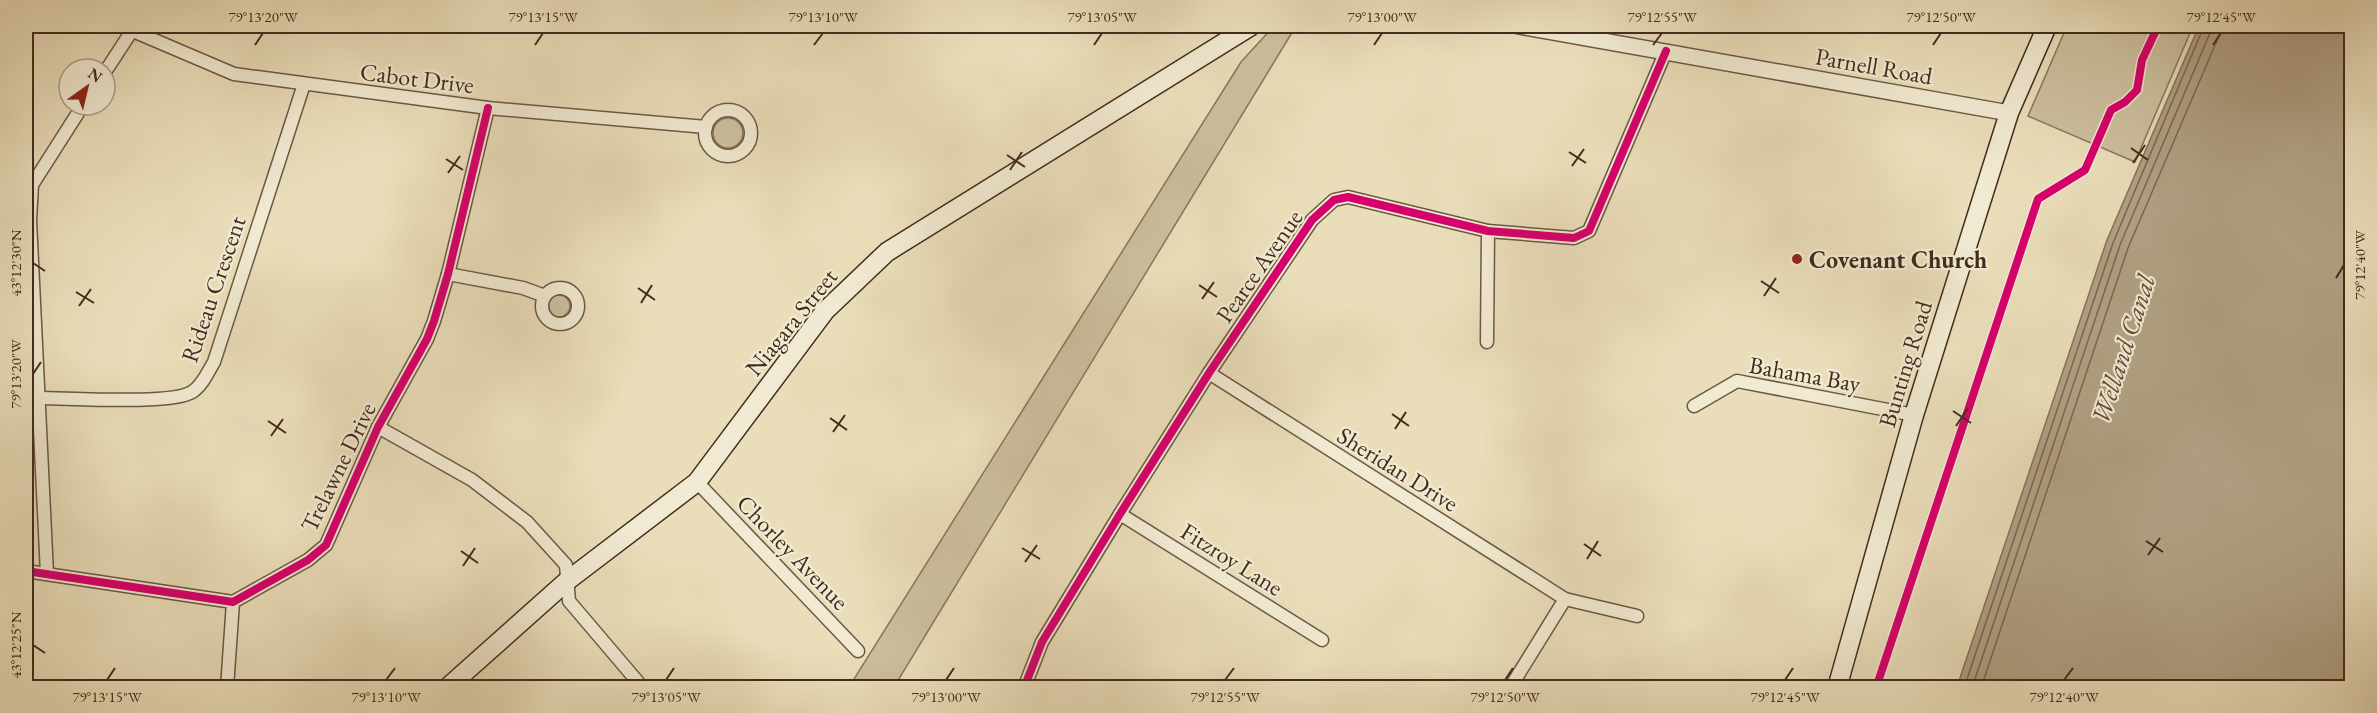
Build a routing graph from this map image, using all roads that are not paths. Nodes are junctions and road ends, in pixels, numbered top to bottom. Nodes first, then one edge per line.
1 (1251, 26) edge
2 (1519, 26) edge
3 (2047, 26) edge
4 (134, 28) edge
5 (1234, 32) edge
6 (1666, 51) junction
7 (115, 57) edge
8 (304, 84) junction
9 (488, 108) junction
10 (2009, 113) junction
11 (75, 117) edge
12 (706, 127) dead end
13 (1488, 231) junction
14 (448, 274) junction
15 (544, 296) dead end
16 (1487, 342) dead end
17 (1209, 373) junction
18 (40, 398) junction
19 (1694, 406) dead end
20 (1914, 415) junction
21 (378, 428) junction
22 (697, 482) junction
23 (1120, 514) junction
24 (26, 571) edge
25 (47, 574) junction
26 (567, 581) junction
27 (1565, 599) junction
28 (233, 602) junction
29 (1637, 616) dead end
30 (1322, 640) dead end
31 (858, 651) dead end
32 (227, 687) edge
33 (447, 687) edge
34 (643, 687) edge
35 (1024, 687) edge
36 (1510, 687) edge
37 (1837, 687) edge

1 - 5 main road, Niagara Street
2 - 6 street, Parnell Road
3 - 10 main road, Bunting Road
4 - 7 street
4 - 8 street, Cabot Drive
5 - 22 main road, Niagara Street
6 - 10 street, Parnell Road
6 - 13 street, Pearce Avenue
8 - 9 street, Cabot Drive
8 - 18 street, Rideau Crescent
9 - 12 street, Cabot Drive
9 - 14 street, Trelawne Drive
10 - 20 main road, Bunting Road
11 - 18 street
13 - 16 street
13 - 17 street, Pearce Avenue
14 - 15 street
14 - 21 street, Trelawne Drive
17 - 23 street, Pearce Avenue
17 - 27 street, Sheridan Drive
18 - 25 street
19 - 20 street, Bahama Bay
20 - 37 main road, Bunting Road
21 - 26 street
21 - 28 street, Trelawne Drive
22 - 26 main road, Niagara Street
22 - 31 street, Chorley Avenue
23 - 30 street, Fitzroy Lane
23 - 35 street, Pearce Avenue
24 - 25 street
25 - 28 street
26 - 33 main road, Niagara Street
26 - 34 street
27 - 29 street, Sheridan Drive
27 - 36 street
28 - 32 street

